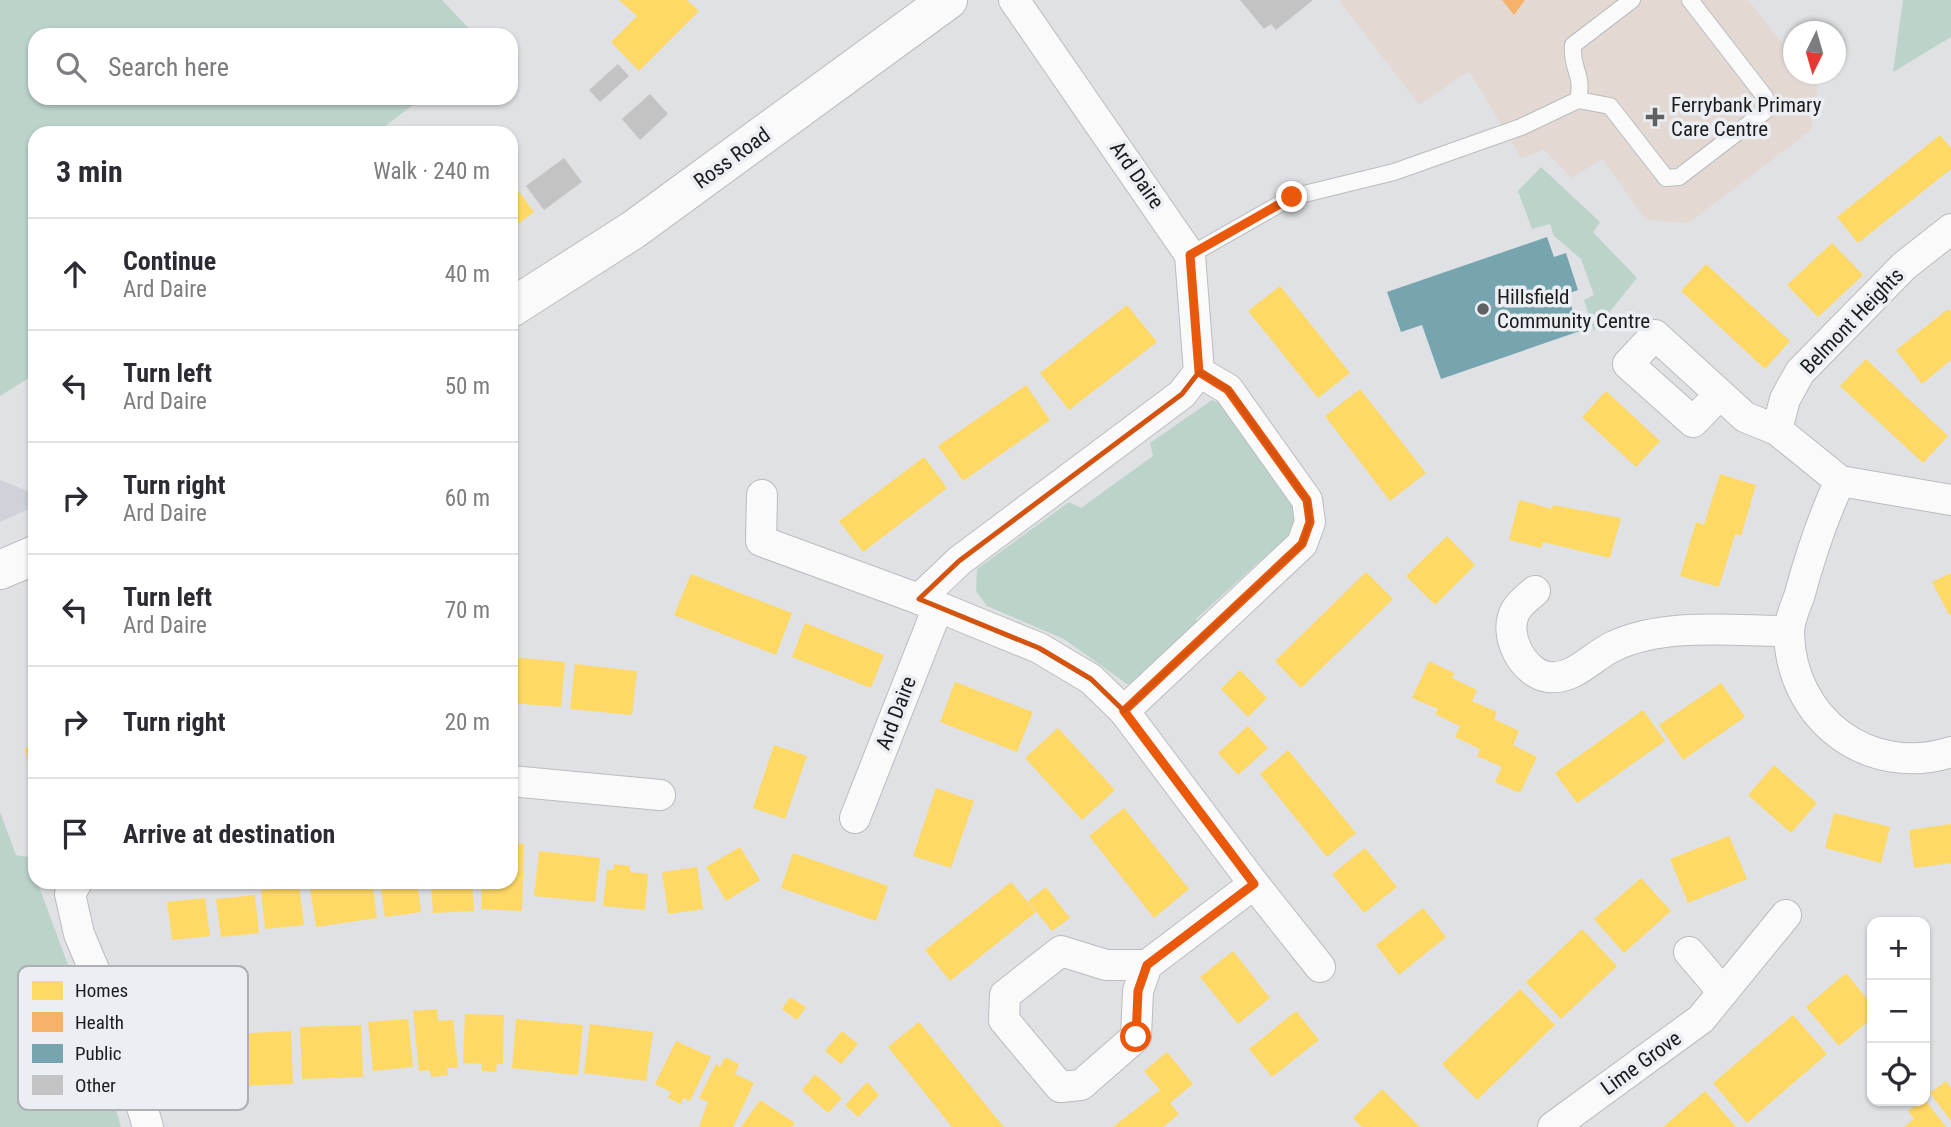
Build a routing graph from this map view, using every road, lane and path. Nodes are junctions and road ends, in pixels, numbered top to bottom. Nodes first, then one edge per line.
1 (948, 0) edge
2 (1014, 0) edge
3 (1632, 0) edge
4 (1690, 0) edge
5 (1578, 100) junction
6 (1951, 229) edge
7 (1190, 255) junction
8 (518, 304) edge
9 (1199, 372) junction
10 (1720, 394) dead end
11 (1777, 430) junction
12 (1840, 481) junction
13 (762, 495) dead end
14 (1951, 500) edge
15 (28, 558) edge
16 (0, 570) edge
17 (1535, 591) dead end
18 (928, 603) junction
19 (1789, 631) junction
20 (1124, 711) junction
21 (1951, 752) edge
22 (518, 782) edge
23 (660, 795) dead end
24 (855, 818) dead end
25 (1254, 884) junction
26 (73, 889) edge
27 (1786, 915) dead end
28 (1689, 952) dead end
29 (1147, 965) junction
30 (92, 966) edge
31 (1320, 967) dead end
32 (1723, 992) junction
33 (143, 1110) edge
34 (148, 1127) edge
35 (1553, 1127) edge

1 - 8 main road, Ross Road
2 - 7 street, Ard Daire
3 - 5 lane
4 - 5 lane
5 - 7 lane
6 - 11 street, Belmont Heights
7 - 9 street
9 - 18 street, Ard Daire
9 - 20 street
10 - 11 street
11 - 12 street
12 - 14 street
12 - 19 street
13 - 18 street
15 - 16 main road
17 - 19 street
18 - 20 street
18 - 24 street, Ard Daire
19 - 21 street
20 - 25 street
22 - 23 street
25 - 29 street
25 - 31 street
26 - 30 street
27 - 32 street, Lime Grove
28 - 32 street
29 - 29 street
32 - 35 street, Lime Grove
33 - 34 street

